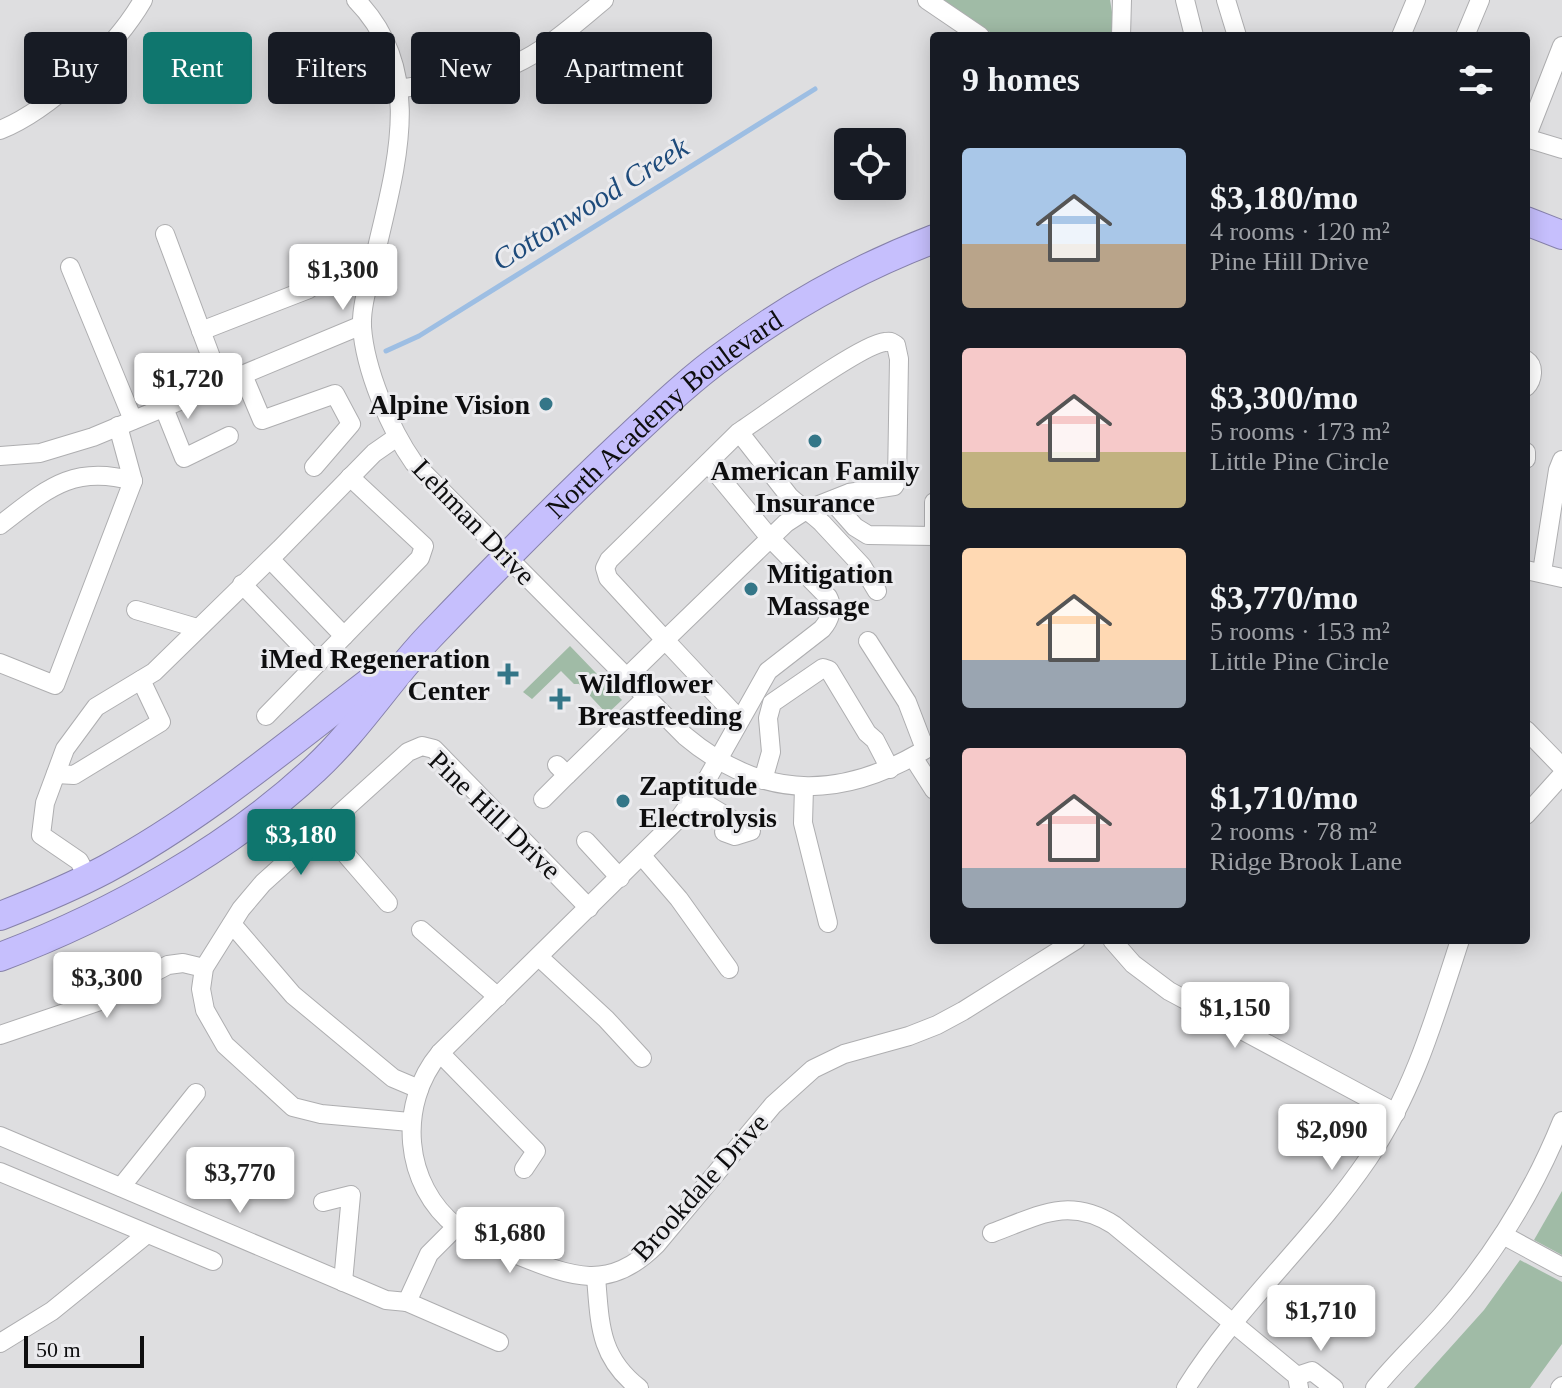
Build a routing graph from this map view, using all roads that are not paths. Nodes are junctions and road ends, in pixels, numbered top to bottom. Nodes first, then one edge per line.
1 (143, 0) edge
2 (356, 0) edge
3 (604, 0) edge
4 (927, 0) edge
5 (1122, 0) edge
6 (1185, 0) edge
7 (1226, 0) edge
8 (1416, 0) edge
9 (1480, 0) edge
10 (974, 32) edge
11 (1121, 32) edge
12 (1193, 32) edge
13 (1236, 32) edge
14 (1403, 32) edge
15 (1467, 32) edge
16 (1562, 46) edge
17 (1555, 81) edge
18 (398, 89) junction
19 (0, 130) edge
20 (1530, 130) edge
21 (1530, 139) edge
22 (1562, 149) edge
23 (1530, 223) edge
24 (165, 234) dead end
25 (1562, 235) edge
26 (930, 241) edge
27 (70, 267) dead end
28 (309, 289) dead end
29 (362, 325) junction
30 (201, 331) junction
31 (243, 375) junction
32 (221, 384) junction
33 (164, 408) junction
34 (125, 423) junction
35 (739, 432) junction
36 (229, 436) dead end
37 (397, 437) junction
38 (0, 456) edge
39 (1561, 457) edge
40 (708, 463) junction
41 (314, 467) dead end
42 (350, 477) junction
43 (133, 481) junction
44 (832, 501) junction
45 (806, 510) junction
46 (0, 525) edge
47 (930, 536) edge
48 (770, 538) junction
49 (507, 557) junction
50 (270, 559) junction
51 (1534, 571) edge
52 (1562, 578) edge
53 (242, 584) junction
54 (877, 591) dead end
55 (136, 610) dead end
56 (197, 628) junction
57 (344, 636) junction
58 (429, 637) junction
59 (665, 640) junction
60 (868, 641) dead end
61 (0, 663) edge
62 (318, 663) junction
63 (626, 678) junction
64 (141, 680) junction
65 (646, 698) junction
66 (266, 716) dead end
67 (740, 720) junction
68 (1530, 734) edge
69 (924, 750) edge
70 (718, 761) junction
71 (1562, 767) edge
72 (890, 769) junction
73 (56, 774) junction
74 (930, 774) edge
75 (1562, 775) edge
76 (763, 780) junction
77 (804, 787) junction
78 (696, 798) junction
79 (543, 799) dead end
80 (1530, 811) edge
81 (731, 820) dead end
82 (324, 829) junction
83 (586, 841) dead end
84 (642, 856) junction
85 (88, 878) junction
86 (620, 878) junction
87 (388, 903) dead end
88 (589, 908) junction
89 (0, 916) edge
90 (828, 923) dead end
91 (232, 924) junction
92 (421, 930) dead end
93 (1069, 944) edge
94 (1116, 944) edge
95 (1459, 944) edge
96 (0, 957) edge
97 (539, 957) junction
98 (204, 968) junction
99 (729, 969) dead end
100 (498, 997) junction
101 (0, 1035) edge
102 (440, 1053) junction
103 (642, 1058) dead end
104 (419, 1089) junction
105 (196, 1093) dead end
106 (1396, 1113) junction
107 (1562, 1121) edge
108 (410, 1122) junction
109 (0, 1136) edge
110 (524, 1169) dead end
111 (0, 1172) edge
112 (121, 1187) junction
113 (323, 1202) dead end
114 (456, 1227) junction
115 (992, 1233) dead end
116 (147, 1234) junction
117 (1503, 1235) junction
118 (213, 1261) dead end
119 (1562, 1267) edge
120 (596, 1277) junction
121 (343, 1282) junction
122 (407, 1302) junction
123 (1233, 1321) junction
124 (499, 1342) dead end
125 (0, 1343) edge
126 (1298, 1382) edge
127 (639, 1388) edge
128 (1186, 1388) edge
129 (1334, 1388) edge
130 (1375, 1388) edge

1 - 19 street
2 - 18 street, Lehman Drive
3 - 18 street
4 - 10 street
5 - 11 street
6 - 12 street
7 - 13 street
8 - 14 street
9 - 15 street
16 - 17 street
17 - 20 street
18 - 29 street, Lehman Drive
21 - 22 street
23 - 25 highway
24 - 30 street
26 - 49 highway, North Academy Boulevard
27 - 34 street
28 - 30 street
29 - 31 street
29 - 37 street, Lehman Drive
30 - 32 street
31 - 32 street
31 - 41 street
32 - 33 street
33 - 34 street
33 - 36 street
34 - 38 street
34 - 43 street
35 - 40 street
35 - 44 street
35 - 45 street
37 - 42 street
37 - 49 street, Lehman Drive
39 - 51 street
40 - 48 street, Brookdale Drive
40 - 59 street
42 - 50 street
42 - 57 street
43 - 46 street
43 - 61 street
44 - 45 street
44 - 47 street
45 - 48 street
45 - 54 street
48 - 59 street
48 - 67 street, Brookdale Drive
49 - 58 highway, North Academy Boulevard
49 - 63 street, Lehman Drive
50 - 53 street
50 - 57 street
51 - 52 street
53 - 56 street
53 - 62 street
55 - 56 street
56 - 64 street
57 - 62 street
58 - 85 highway, North Academy Boulevard
58 - 96 highway, North Academy Boulevard
59 - 63 street
59 - 67 street
60 - 69 street
62 - 66 street
63 - 65 street, Lehman Drive
64 - 73 street
64 - 73 street
65 - 70 street, Lehman Drive
65 - 79 street
67 - 70 street, Brookdale Drive
68 - 71 street
69 - 72 street, Lehman Drive
69 - 74 street
70 - 76 street, Lehman Drive
70 - 78 street, Brookdale Drive
72 - 76 street
72 - 77 street, Lehman Drive
73 - 85 street
75 - 80 street
76 - 77 street, Lehman Drive
77 - 90 street
78 - 81 street
78 - 84 street, Brookdale Drive
82 - 87 street
82 - 88 street, Pine Hill Drive
82 - 91 street, Pine Hill Drive
83 - 86 street
84 - 86 street, Brookdale Drive
84 - 99 street
85 - 89 highway, North Academy Boulevard
86 - 88 street, Brookdale Drive
88 - 97 street, Brookdale Drive
91 - 98 street, Pine Hill Drive
91 - 104 street
92 - 100 street
93 - 120 street, Brookdale Drive
94 - 106 street
95 - 106 street
97 - 100 street, Brookdale Drive
97 - 103 street
98 - 101 street
98 - 108 street
100 - 102 street, Brookdale Drive
102 - 104 street, Brookdale Drive
102 - 110 street
104 - 108 street, Brookdale Drive
105 - 112 street
106 - 123 street
107 - 117 street
108 - 114 street, Brookdale Drive
109 - 112 street
111 - 116 street
112 - 121 street
113 - 121 street
114 - 120 street, Brookdale Drive
114 - 122 street
115 - 123 street
116 - 118 street
116 - 125 street
117 - 119 street
117 - 130 street
120 - 127 street
121 - 122 street
122 - 124 street
123 - 126 street
123 - 128 street
126 - 129 street

